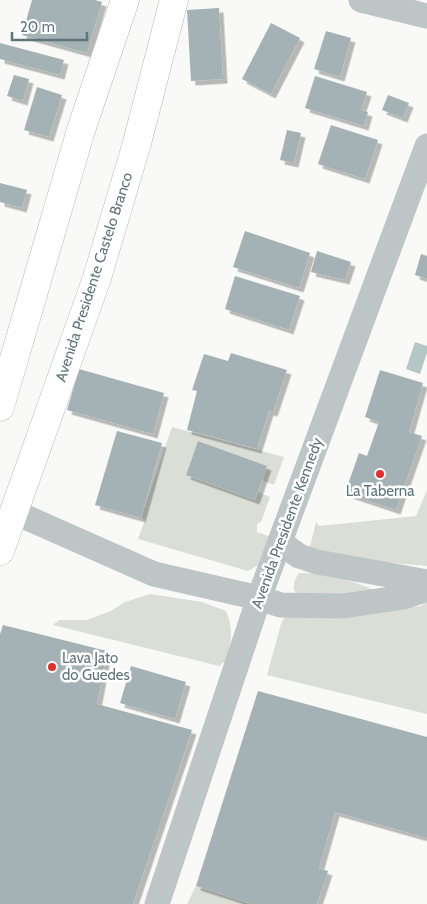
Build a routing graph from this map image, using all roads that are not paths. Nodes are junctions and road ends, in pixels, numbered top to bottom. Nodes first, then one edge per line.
1 (125, 0) edge
2 (174, 0) edge
3 (361, 0) edge
4 (427, 16) edge
5 (427, 146) edge
6 (0, 407) edge
7 (14, 512) junction
8 (280, 543) junction
9 (0, 551) edge
10 (427, 582) edge
11 (427, 589) edge
12 (259, 598) junction
13 (157, 904) edge

1 - 6 main road
2 - 7 main road, Avenida Presidente Castelo Branco
3 - 4 street
5 - 8 street, Avenida Presidente Kennedy
7 - 9 main road, Avenida Presidente Castelo Branco
7 - 12 street
8 - 10 street
8 - 12 street, Avenida Presidente Kennedy
11 - 12 street
12 - 13 street, Avenida Presidente Kennedy

